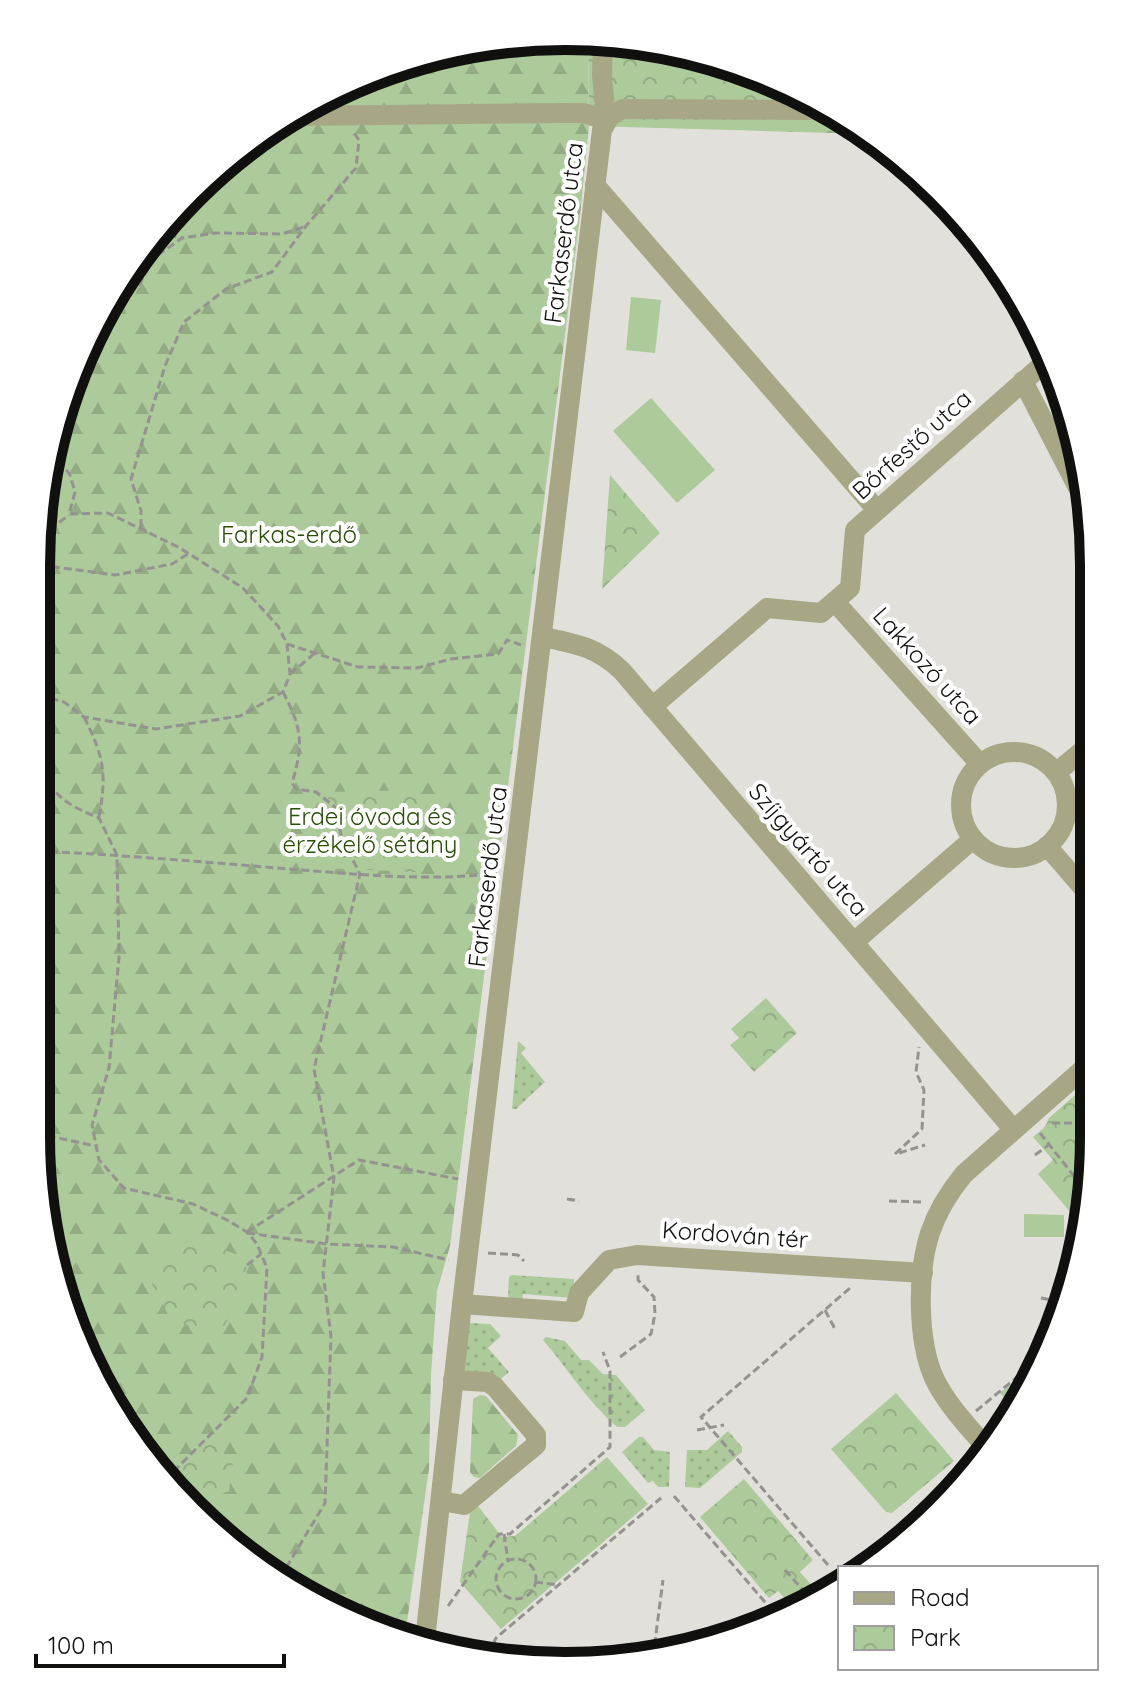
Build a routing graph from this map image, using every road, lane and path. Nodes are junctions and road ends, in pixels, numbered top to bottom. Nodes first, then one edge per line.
1 (603, 51) edge
2 (805, 110) edge
3 (314, 116) edge
4 (606, 120) junction
5 (349, 126) dead end
6 (595, 185) junction
7 (306, 226) junction
8 (170, 235) edge
9 (182, 238) junction
10 (131, 288) edge
11 (1040, 366) edge
12 (1023, 381) junction
13 (61, 462) edge
14 (1072, 476) edge
15 (877, 510) junction
16 (69, 514) junction
17 (51, 528) edge
18 (141, 528) junction
19 (189, 553) junction
20 (50, 566) edge
21 (851, 573) junction
22 (835, 602) junction
23 (807, 612) junction
24 (543, 637) junction
25 (287, 644) junction
26 (314, 654) junction
27 (522, 655) dead end
28 (290, 674) junction
29 (283, 692) junction
30 (50, 698) edge
31 (652, 707) junction
32 (84, 717) junction
33 (1080, 753) edge
34 (980, 764) junction
35 (1057, 772) junction
36 (50, 785) edge
37 (99, 818) junction
38 (973, 839) junction
39 (1047, 846) junction
40 (50, 852) edge
41 (117, 855) junction
42 (515, 870) junction
43 (360, 874) junction
44 (1080, 884) edge
45 (854, 942) junction
46 (920, 1042) dead end
47 (1080, 1072) edge
48 (1049, 1123) dead end
49 (1080, 1123) edge
50 (1035, 1127) dead end
51 (1013, 1129) junction
52 (50, 1136) edge
53 (1050, 1144) junction
54 (925, 1145) dead end
55 (95, 1146) junction
56 (1035, 1155) dead end
57 (334, 1178) junction
58 (1078, 1181) edge
59 (478, 1183) junction
60 (567, 1199) dead end
61 (579, 1201) dead end
62 (889, 1201) dead end
63 (928, 1202) dead end
64 (247, 1232) junction
65 (327, 1244) junction
66 (488, 1253) dead end
67 (261, 1254) junction
68 (637, 1255) junction
69 (449, 1260) dead end
70 (524, 1261) dead end
71 (247, 1265) dead end
72 (923, 1273) junction
73 (851, 1287) dead end
74 (1041, 1298) dead end
75 (1054, 1301) edge
76 (462, 1304) junction
77 (825, 1310) junction
78 (835, 1329) dead end
79 (603, 1352) dead end
80 (620, 1357) dead end
81 (1023, 1372) edge
82 (453, 1380) junction
83 (963, 1421) junction
84 (724, 1425) dead end
85 (710, 1427) junction
86 (697, 1430) dead end
87 (981, 1441) edge
88 (173, 1472) edge
89 (674, 1496) dead end
90 (661, 1498) dead end
91 (441, 1501) junction
92 (504, 1534) junction
93 (508, 1561) junction
94 (828, 1565) dead end
95 (285, 1569) edge
96 (785, 1570) dead end
97 (663, 1580) dead end
98 (535, 1582) junction
99 (558, 1585) junction
100 (805, 1592) edge
101 (772, 1609) edge
102 (425, 1632) edge
103 (426, 1632) edge
104 (655, 1644) edge
105 (492, 1647) edge

1 - 4 street, Farkaserdő utca
2 - 4 street
3 - 4 street
4 - 6 street, Farkaserdő utca
5 - 7 path
6 - 15 street
6 - 24 street, Farkaserdő utca
7 - 9 path
7 - 18 path
8 - 9 path
9 - 10 path
11 - 12 street, Bőrfestő utca
12 - 14 street
12 - 15 street, Bőrfestő utca
13 - 16 path
15 - 21 street, Bőrfestő utca
16 - 17 path
16 - 18 path
18 - 19 path
19 - 20 path
19 - 25 path
21 - 22 street, Bőrfestő utca
21 - 23 street
22 - 23 street
22 - 34 street, Lakkozó utca
23 - 31 street
24 - 31 street, Szíjgyártó utca
24 - 42 street, Farkaserdő utca
25 - 26 path
25 - 28 path
26 - 27 path
26 - 28 path
28 - 29 path
29 - 32 path
29 - 43 path
30 - 32 path
31 - 45 street, Szíjgyártó utca
32 - 37 path
33 - 35 street
34 - 35 street, Lakkozó utca
34 - 38 street
35 - 39 street
36 - 37 path
37 - 41 path
38 - 39 street
38 - 45 street
39 - 44 street
40 - 41 path
41 - 43 path
41 - 55 path
42 - 43 path
42 - 59 street, Farkaserdő utca
43 - 57 path
45 - 51 street, Szíjgyártó utca
46 - 54 path
47 - 51 street
48 - 49 path
50 - 53 path
51 - 72 street
52 - 55 path
53 - 56 path
53 - 58 path
55 - 64 path
57 - 59 path
57 - 64 path
57 - 65 path
59 - 76 street, Farkaserdő utca
60 - 61 path
62 - 63 path
64 - 65 path
64 - 67 path
65 - 69 path
65 - 95 path
66 - 70 path
67 - 71 path
67 - 88 path
68 - 72 street, Kordován tér
68 - 76 street, Kordován tér
68 - 80 path
72 - 83 street
73 - 77 path
74 - 75 path
76 - 82 street, Farkaserdő utca
77 - 78 path
77 - 85 path
79 - 92 path
81 - 83 path
82 - 91 street, Farkaserdő utca
82 - 91 street
83 - 87 street
84 - 85 path
85 - 86 path
85 - 94 path
89 - 101 path
90 - 99 path
91 - 102 street, Farkaserdő utca
92 - 93 path
92 - 103 path
93 - 98 path
93 - 98 path
96 - 100 path
97 - 104 path
98 - 99 path
99 - 105 path

